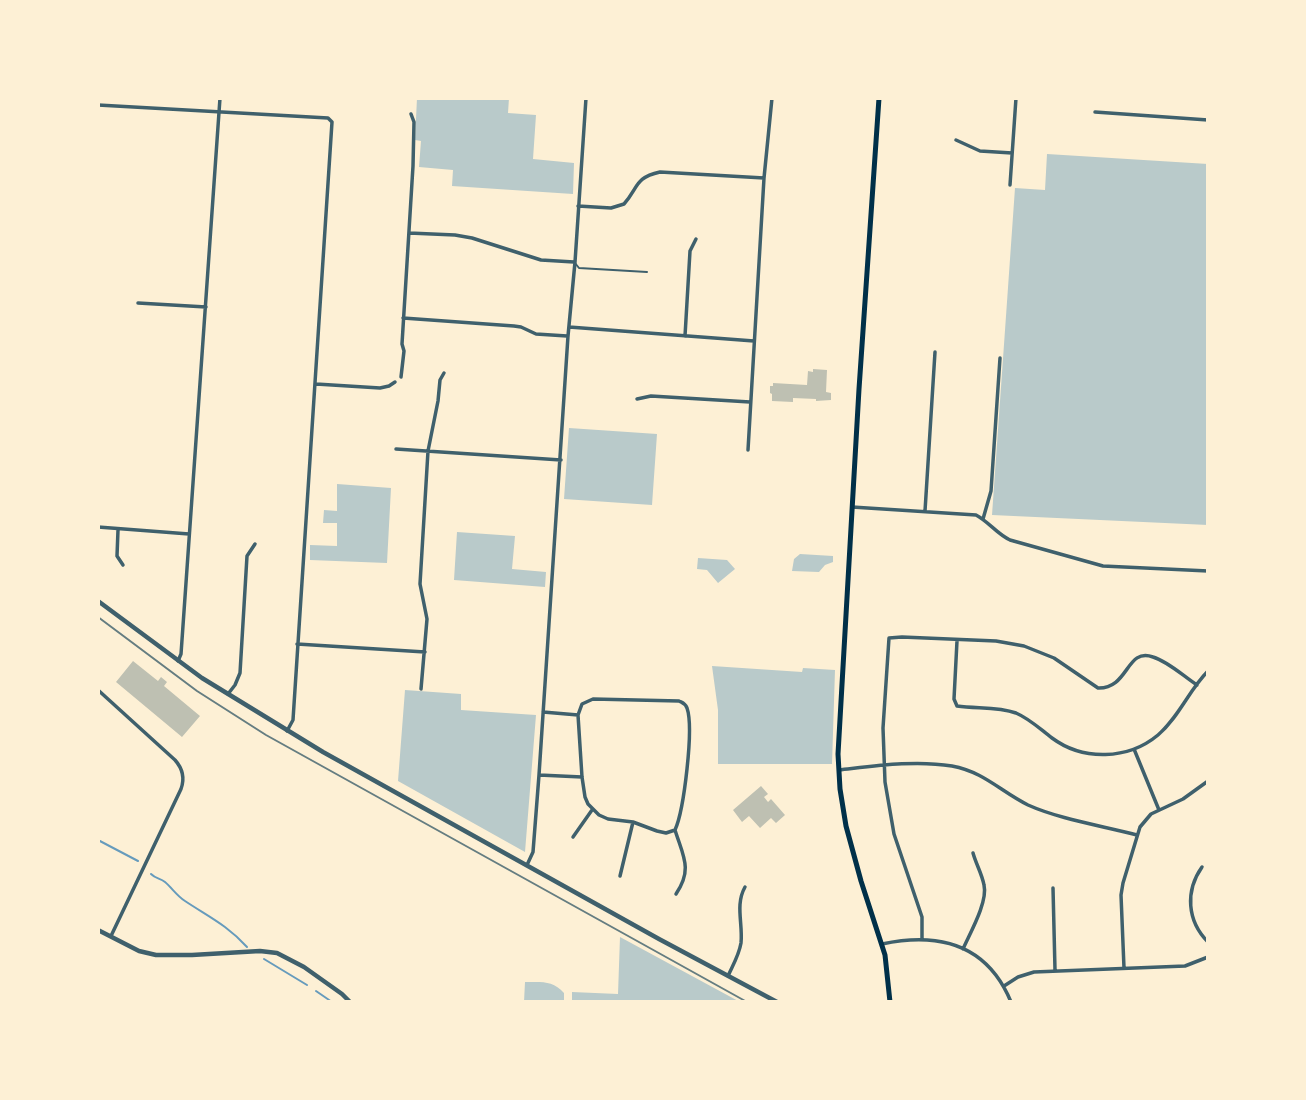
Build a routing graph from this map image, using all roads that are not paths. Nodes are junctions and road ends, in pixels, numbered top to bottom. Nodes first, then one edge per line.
1 (220, 98) edge
2 (586, 98) edge
3 (772, 98) edge
4 (879, 98) edge
5 (1016, 98) edge
6 (98, 105) edge
7 (219, 112) junction
8 (1095, 112) dead end
9 (411, 114) dead end
10 (1208, 120) edge
11 (956, 140) dead end
12 (1012, 153) junction
13 (764, 178) junction
14 (1010, 185) dead end
15 (578, 206) junction
16 (409, 233) junction
17 (696, 239) dead end
18 (575, 262) junction
19 (648, 272) dead end
20 (138, 303) dead end
21 (206, 307) junction
22 (403, 318) junction
23 (569, 327) junction
24 (568, 336) junction
25 (685, 336) junction
26 (754, 341) junction
27 (934, 352) dead end
28 (1000, 358) dead end
29 (444, 373) dead end
30 (401, 377) dead end
31 (395, 382) dead end
32 (316, 384) junction
33 (637, 399) dead end
34 (750, 402) junction
35 (396, 449) dead end
36 (748, 450) dead end
37 (428, 451) junction
38 (561, 460) junction
39 (852, 507) junction
40 (925, 511) junction
41 (983, 519) junction
42 (98, 527) edge
43 (118, 530) junction
44 (189, 534) junction
45 (255, 544) dead end
46 (123, 565) dead end
47 (1208, 571) edge
48 (98, 601) edge
49 (957, 641) junction
50 (297, 644) junction
51 (425, 652) junction
52 (178, 661) junction
53 (1208, 671) edge
54 (1197, 685) junction
55 (421, 689) dead end
56 (98, 690) edge
57 (228, 694) junction
58 (543, 712) junction
59 (578, 715) junction
60 (288, 731) junction
61 (1134, 749) junction
62 (883, 766) junction
63 (839, 770) junction
64 (539, 775) junction
65 (582, 777) junction
66 (1208, 781) edge
67 (592, 810) junction
68 (1158, 810) junction
69 (634, 822) junction
70 (675, 830) junction
71 (1137, 835) junction
72 (573, 837) dead end
73 (973, 853) dead end
74 (527, 865) junction
75 (1202, 867) dead end
76 (620, 876) dead end
77 (745, 887) dead end
78 (1053, 888) dead end
79 (676, 894) dead end
80 (98, 930) edge
81 (110, 936) junction
82 (922, 939) junction
83 (1208, 942) edge
84 (882, 944) junction
85 (963, 949) junction
86 (1208, 957) edge
87 (1124, 968) junction
88 (1055, 970) junction
89 (728, 976) junction
90 (1004, 986) junction
91 (350, 1002) edge
92 (777, 1002) edge
93 (890, 1002) edge
94 (1011, 1002) edge

1 - 7 street
2 - 15 street
3 - 13 street
4 - 39 main road
5 - 12 street
6 - 7 street
7 - 21 street
7 - 32 street
8 - 10 street
9 - 16 street
11 - 12 street
12 - 14 street
13 - 15 street
13 - 26 street
15 - 18 street
16 - 18 street
16 - 22 street
17 - 25 street
18 - 19 lane
18 - 23 street
20 - 21 street
21 - 44 street
22 - 24 street
22 - 30 street
23 - 24 street
23 - 25 street
24 - 38 street
25 - 26 street
26 - 34 street
27 - 40 street
28 - 41 street
29 - 37 street
31 - 32 street
32 - 50 street
33 - 34 street
34 - 36 street
35 - 37 street
37 - 38 street
37 - 51 street
38 - 58 street
39 - 40 street
39 - 63 main road
40 - 41 street
41 - 47 street
42 - 43 street
43 - 44 street
43 - 46 street
44 - 52 street
45 - 57 street
48 - 52 street
49 - 54 street
49 - 61 street
49 - 62 street
50 - 51 street
50 - 60 street
51 - 55 street
52 - 57 street
53 - 54 street
54 - 61 street
56 - 81 street
57 - 60 street
58 - 59 street
58 - 64 street
59 - 65 street
59 - 70 street
60 - 74 street
61 - 68 street
62 - 63 street
62 - 71 street
62 - 82 street
63 - 84 main road
64 - 65 street
64 - 74 street
65 - 67 street
66 - 68 street
67 - 69 street
67 - 72 street
68 - 71 street
69 - 70 street
69 - 76 street
70 - 79 street
71 - 87 street
73 - 85 street
74 - 89 street
75 - 83 street
77 - 89 street
78 - 88 street
80 - 81 street
81 - 91 street
82 - 84 street
82 - 85 street
84 - 93 main road
85 - 90 street
86 - 87 street
87 - 88 street
88 - 90 street
89 - 92 street
90 - 94 street

